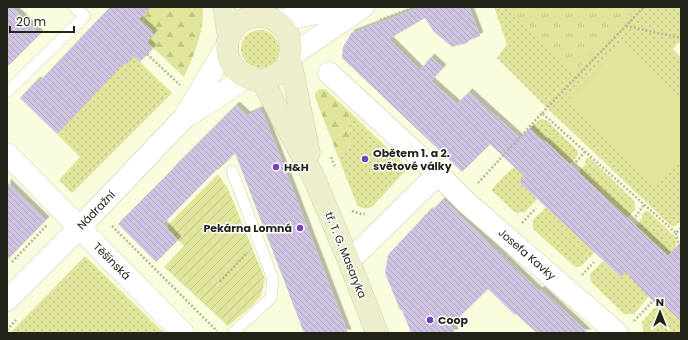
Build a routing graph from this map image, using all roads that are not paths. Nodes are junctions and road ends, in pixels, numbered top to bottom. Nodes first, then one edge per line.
1 (74, 7) edge
2 (224, 7) edge
3 (347, 7) edge
4 (363, 7) edge
5 (268, 15) edge
6 (228, 42) junction
7 (290, 58) junction
8 (329, 73) dead end
9 (254, 79) junction
10 (7, 92) edge
11 (184, 118) junction
12 (7, 154) edge
13 (232, 171) dead end
14 (438, 174) junction
15 (314, 178) junction
16 (79, 228) junction
17 (349, 261) junction
18 (7, 300) edge
19 (624, 328) edge
20 (378, 330) edge
21 (184, 333) edge
22 (232, 333) edge

1 - 10 lane
2 - 6 street
3 - 5 street
4 - 7 street
5 - 6 street
5 - 7 street
6 - 9 street
6 - 11 street, Nádražní
7 - 9 street
7 - 15 street, tř. T. G. Masaryka
8 - 14 street, Josefa Kavky
9 - 11 street, Nádražní
9 - 15 street, tř. T. G. Masaryka
11 - 16 street, Nádražní
12 - 16 street, Těšínská
13 - 22 lane
14 - 17 street
14 - 19 street, Josefa Kavky
15 - 17 street, tř. T. G. Masaryka
16 - 18 street, Nádražní
16 - 21 street, Těšínská
17 - 20 street, tř. T. G. Masaryka

